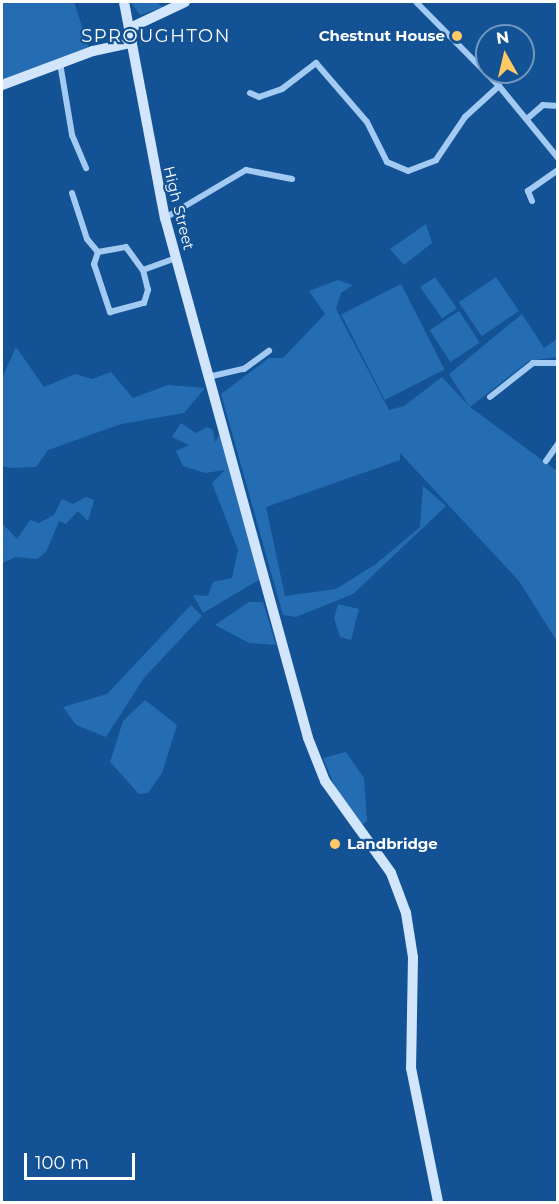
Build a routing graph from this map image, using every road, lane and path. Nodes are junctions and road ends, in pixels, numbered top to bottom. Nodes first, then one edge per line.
1 (124, 2) edge
2 (185, 2) edge
3 (416, 2) edge
4 (130, 28) junction
5 (132, 44) junction
6 (60, 63) junction
7 (2, 85) edge
8 (499, 86) junction
9 (250, 93) dead end
10 (558, 106) edge
11 (528, 118) junction
12 (558, 158) edge
13 (86, 168) dead end
14 (558, 170) edge
15 (292, 178) dead end
16 (72, 193) dead end
17 (532, 201) dead end
18 (165, 218) junction
19 (98, 252) junction
20 (176, 258) junction
21 (143, 270) junction
22 (269, 351) dead end
23 (558, 363) edge
24 (208, 377) junction
25 (490, 397) dead end
26 (558, 444) edge
27 (546, 461) dead end
28 (438, 1203) edge

1 - 4 main road, High Street
2 - 4 main road
3 - 8 street
4 - 5 main road, High Street
5 - 6 main road
5 - 18 main road, High Street
6 - 7 main road
6 - 13 street
8 - 9 street
8 - 11 street
10 - 11 street
11 - 12 street
14 - 17 street
15 - 18 street
16 - 19 street
18 - 20 main road, High Street
19 - 21 street
19 - 21 street
20 - 21 street
20 - 24 main road, High Street
22 - 24 street
23 - 25 street
24 - 28 main road, High Street
26 - 27 street

